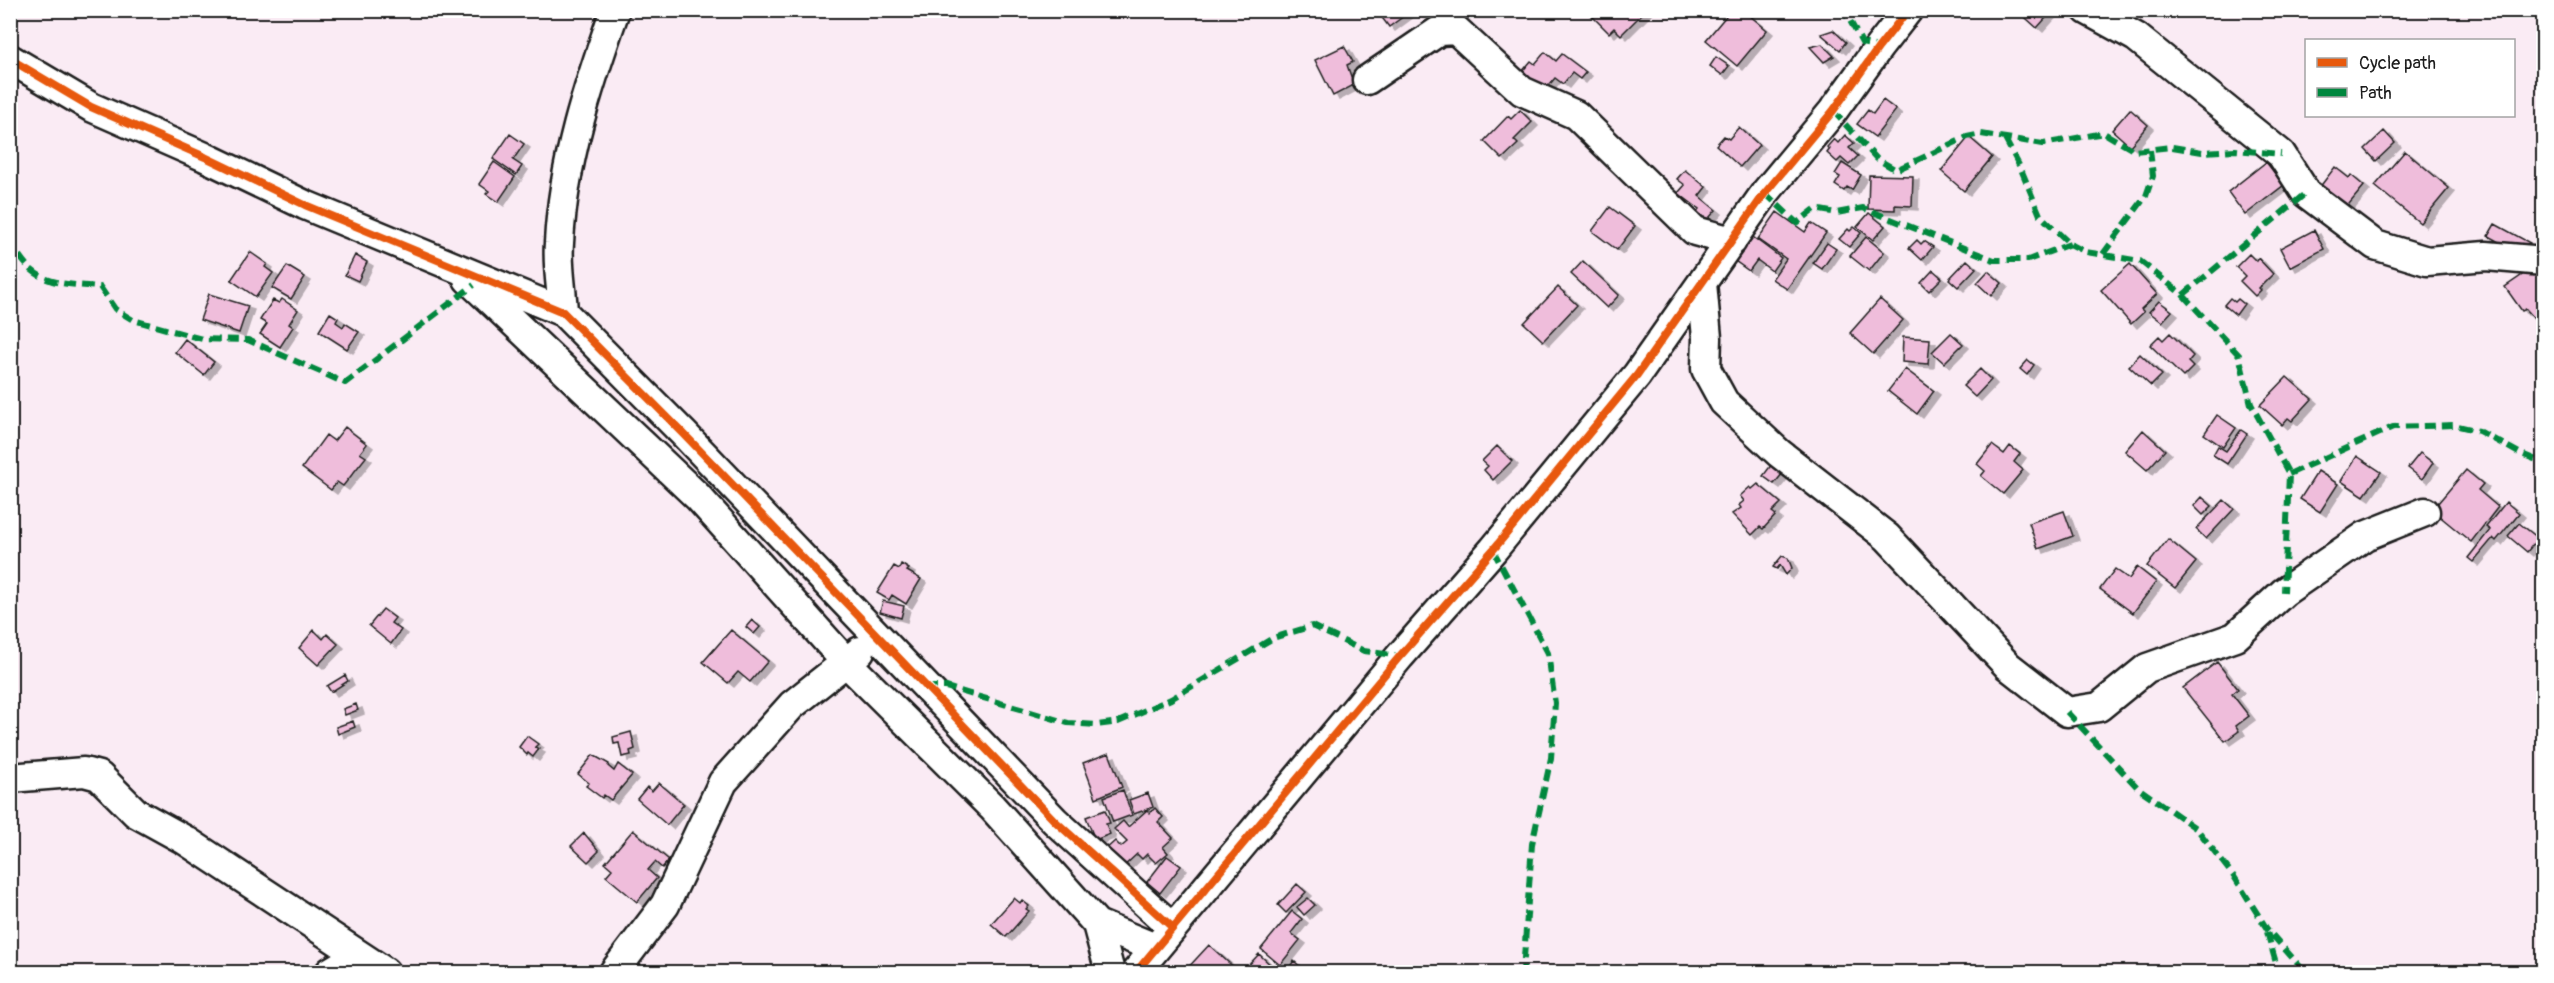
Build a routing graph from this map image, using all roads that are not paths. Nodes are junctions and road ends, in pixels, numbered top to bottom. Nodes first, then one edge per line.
1 (615, 10) edge
2 (1908, 10) edge
3 (2087, 10) edge
4 (10, 59) edge
5 (1367, 80) dead end
6 (1732, 242) junction
7 (2544, 261) edge
8 (460, 269) junction
9 (1702, 284) junction
10 (563, 312) junction
11 (2426, 512) dead end
12 (879, 638) junction
13 (846, 662) junction
14 (10, 778) edge
15 (1097, 924) junction
16 (1172, 927) junction
17 (1155, 948) junction
18 (374, 965) edge
19 (330, 972) edge
20 (614, 972) edge
21 (1110, 972) edge
22 (1136, 972) edge

1 - 10 street
2 - 6 street
3 - 7 street
4 - 8 street
5 - 6 street
6 - 9 street
8 - 10 street
8 - 13 street
9 - 11 street
9 - 16 street
10 - 12 street
12 - 13 street
12 - 16 street
13 - 15 street
13 - 20 street
14 - 18 street
15 - 17 street
15 - 21 street
16 - 17 street
17 - 22 street
18 - 19 street

